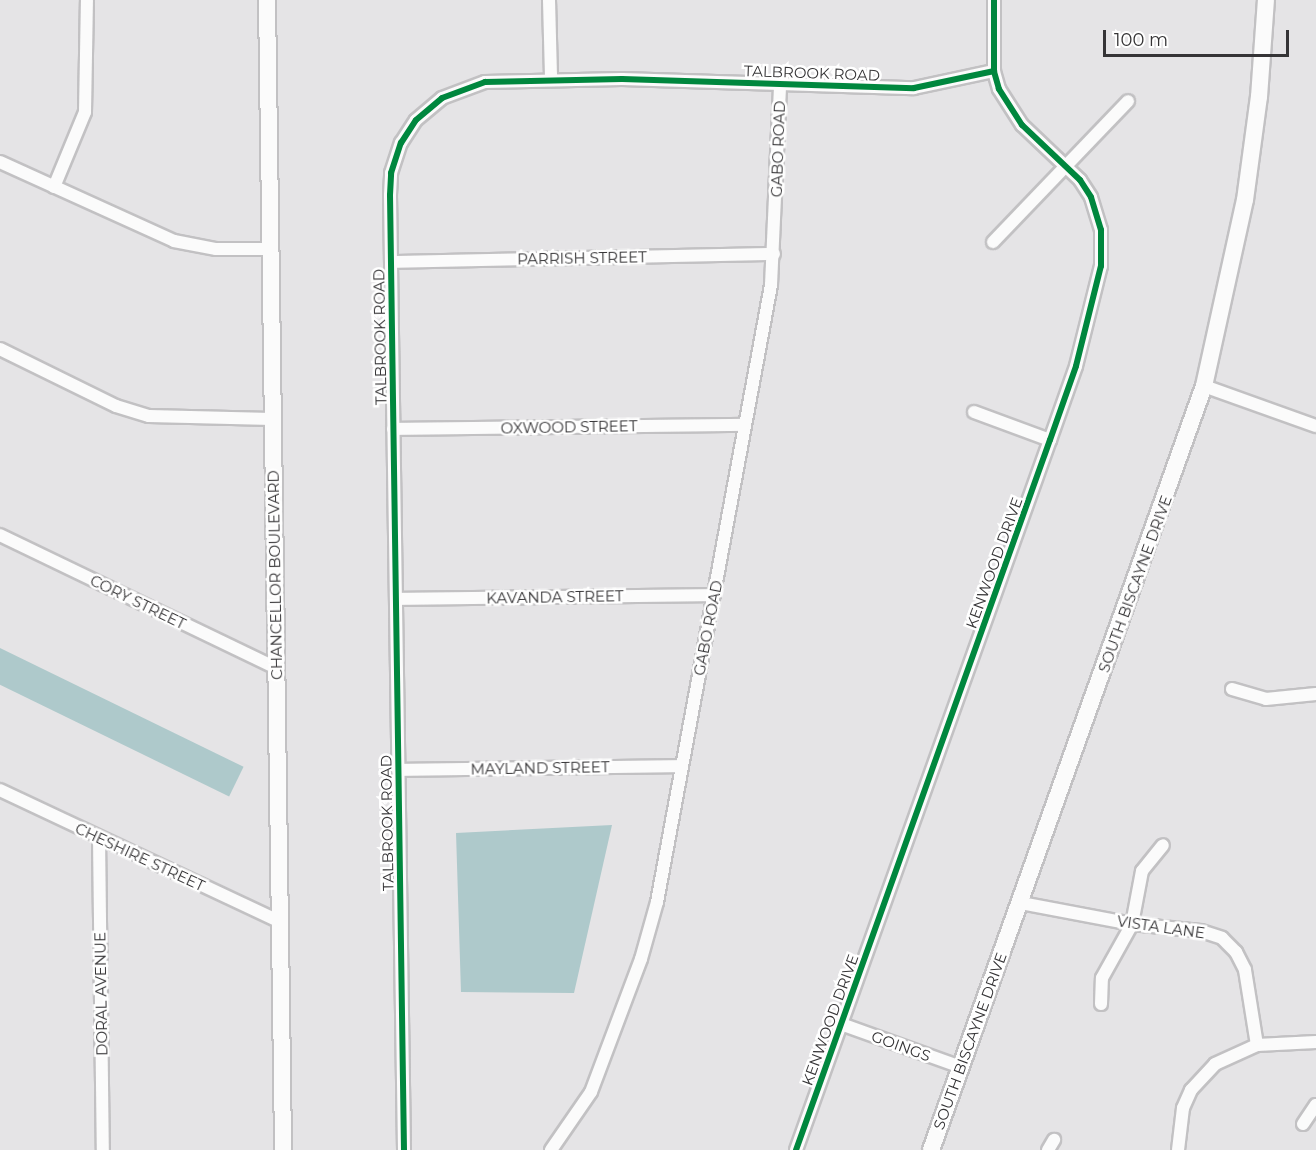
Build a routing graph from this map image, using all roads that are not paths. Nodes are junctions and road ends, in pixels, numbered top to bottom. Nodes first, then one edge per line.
1 (87, 0) edge
2 (267, 0) edge
3 (549, 0) edge
4 (994, 0) edge
5 (1266, 0) edge
6 (994, 71) junction
7 (551, 79) junction
8 (780, 84) junction
9 (1128, 101) dead end
10 (0, 162) edge
11 (1067, 167) junction
12 (54, 188) junction
13 (993, 242) dead end
14 (269, 249) junction
15 (774, 254) junction
16 (391, 261) junction
17 (0, 349) edge
18 (1204, 386) junction
19 (974, 412) dead end
20 (272, 418) junction
21 (746, 425) junction
22 (1316, 426) edge
23 (393, 429) junction
24 (1050, 440) junction
25 (0, 535) edge
26 (714, 595) junction
27 (396, 599) junction
28 (276, 668) junction
29 (1232, 689) dead end
30 (1316, 694) edge
31 (682, 766) junction
32 (398, 770) junction
33 (0, 790) edge
34 (99, 838) junction
35 (1163, 845) dead end
36 (1021, 903) junction
37 (280, 922) junction
38 (1132, 924) junction
39 (1101, 1004) dead end
40 (842, 1024) junction
41 (1316, 1042) edge
42 (1257, 1044) junction
43 (961, 1067) junction
44 (1316, 1105) edge
45 (1303, 1124) dead end
46 (103, 1150) edge
47 (283, 1150) edge
48 (404, 1150) edge
49 (551, 1150) edge
50 (796, 1150) edge
51 (931, 1150) edge
52 (1178, 1150) edge

1 - 12 street
2 - 14 street, CHANCELLOR BOULEVARD
3 - 7 street
4 - 6 street, KENWOOD DRIVE
5 - 18 street, SOUTH BISCAYNE DRIVE
6 - 8 street, TALBROOK ROAD
6 - 11 street, KENWOOD DRIVE
7 - 8 street, TALBROOK ROAD
7 - 16 street, TALBROOK ROAD
8 - 15 street, GABO ROAD
9 - 11 street
10 - 12 street
11 - 13 street
11 - 24 street, KENWOOD DRIVE
12 - 14 street
14 - 20 street, CHANCELLOR BOULEVARD
15 - 16 street, PARRISH STREET
15 - 21 street, GABO ROAD
16 - 23 street, TALBROOK ROAD
17 - 20 street
18 - 22 street
18 - 36 street, SOUTH BISCAYNE DRIVE
19 - 24 street
20 - 28 street, CHANCELLOR BOULEVARD
21 - 23 street, OXWOOD STREET
21 - 26 street, GABO ROAD
23 - 27 street, TALBROOK ROAD
24 - 40 street, KENWOOD DRIVE
25 - 28 street, CORY STREET
26 - 27 street, KAVANDA STREET
26 - 31 street, GABO ROAD
27 - 32 street, TALBROOK ROAD
28 - 37 street, CHANCELLOR BOULEVARD
29 - 30 street
31 - 32 street, MAYLAND STREET
31 - 49 street, GABO ROAD
32 - 48 street, TALBROOK ROAD
33 - 34 street, CHESHIRE STREET
34 - 37 street, CHESHIRE STREET
34 - 46 street, DORAL AVENUE
35 - 38 street
36 - 38 street, VISTA LANE
36 - 43 street, SOUTH BISCAYNE DRIVE
37 - 47 street, CHANCELLOR BOULEVARD
38 - 39 street
38 - 42 street, VISTA LANE
40 - 43 street, GOINGS
40 - 50 street, KENWOOD DRIVE
41 - 42 street
42 - 52 street
43 - 51 street, SOUTH BISCAYNE DRIVE
44 - 45 street

